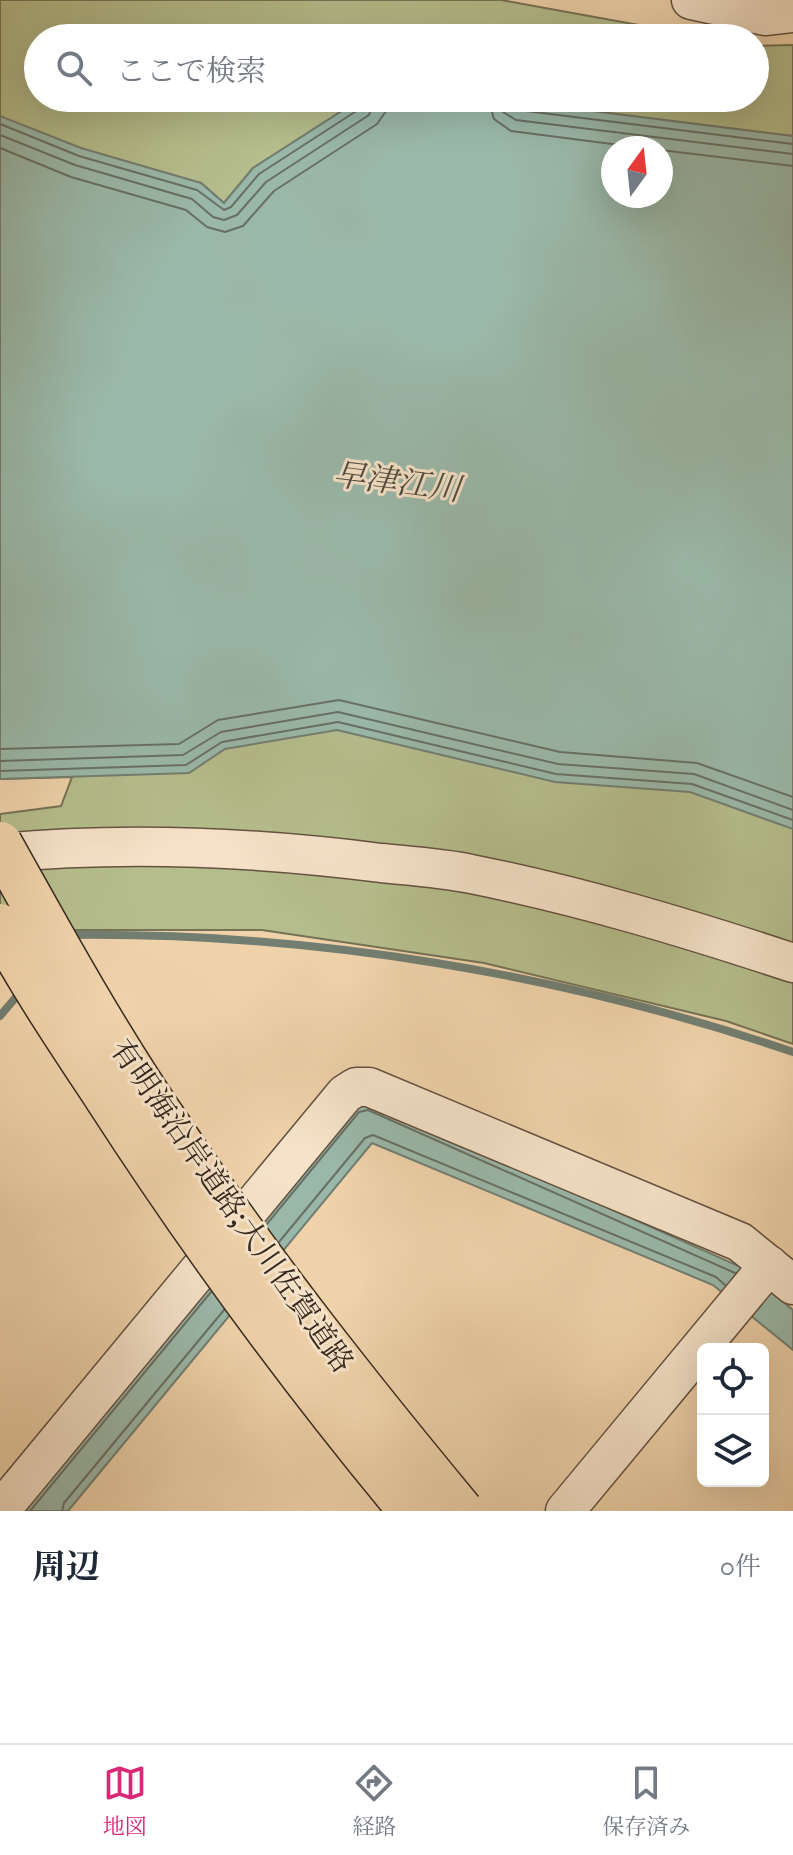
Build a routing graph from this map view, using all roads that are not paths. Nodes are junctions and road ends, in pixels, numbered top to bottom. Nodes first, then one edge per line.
1 (691, 0) edge
2 (793, 13) edge
3 (0, 844) edge
4 (0, 853) edge
5 (0, 926) edge
6 (793, 963) edge
7 (781, 1275) edge
8 (0, 1511) edge
9 (411, 1511) edge
10 (461, 1511) edge
11 (565, 1511) edge

1 - 2 street
3 - 10 highway, 有明海沿岸道路;大川佐賀道路, bridge
4 - 6 street
5 - 9 highway, 有明海沿岸道路;大川佐賀道路, bridge
7 - 8 street
7 - 11 street

